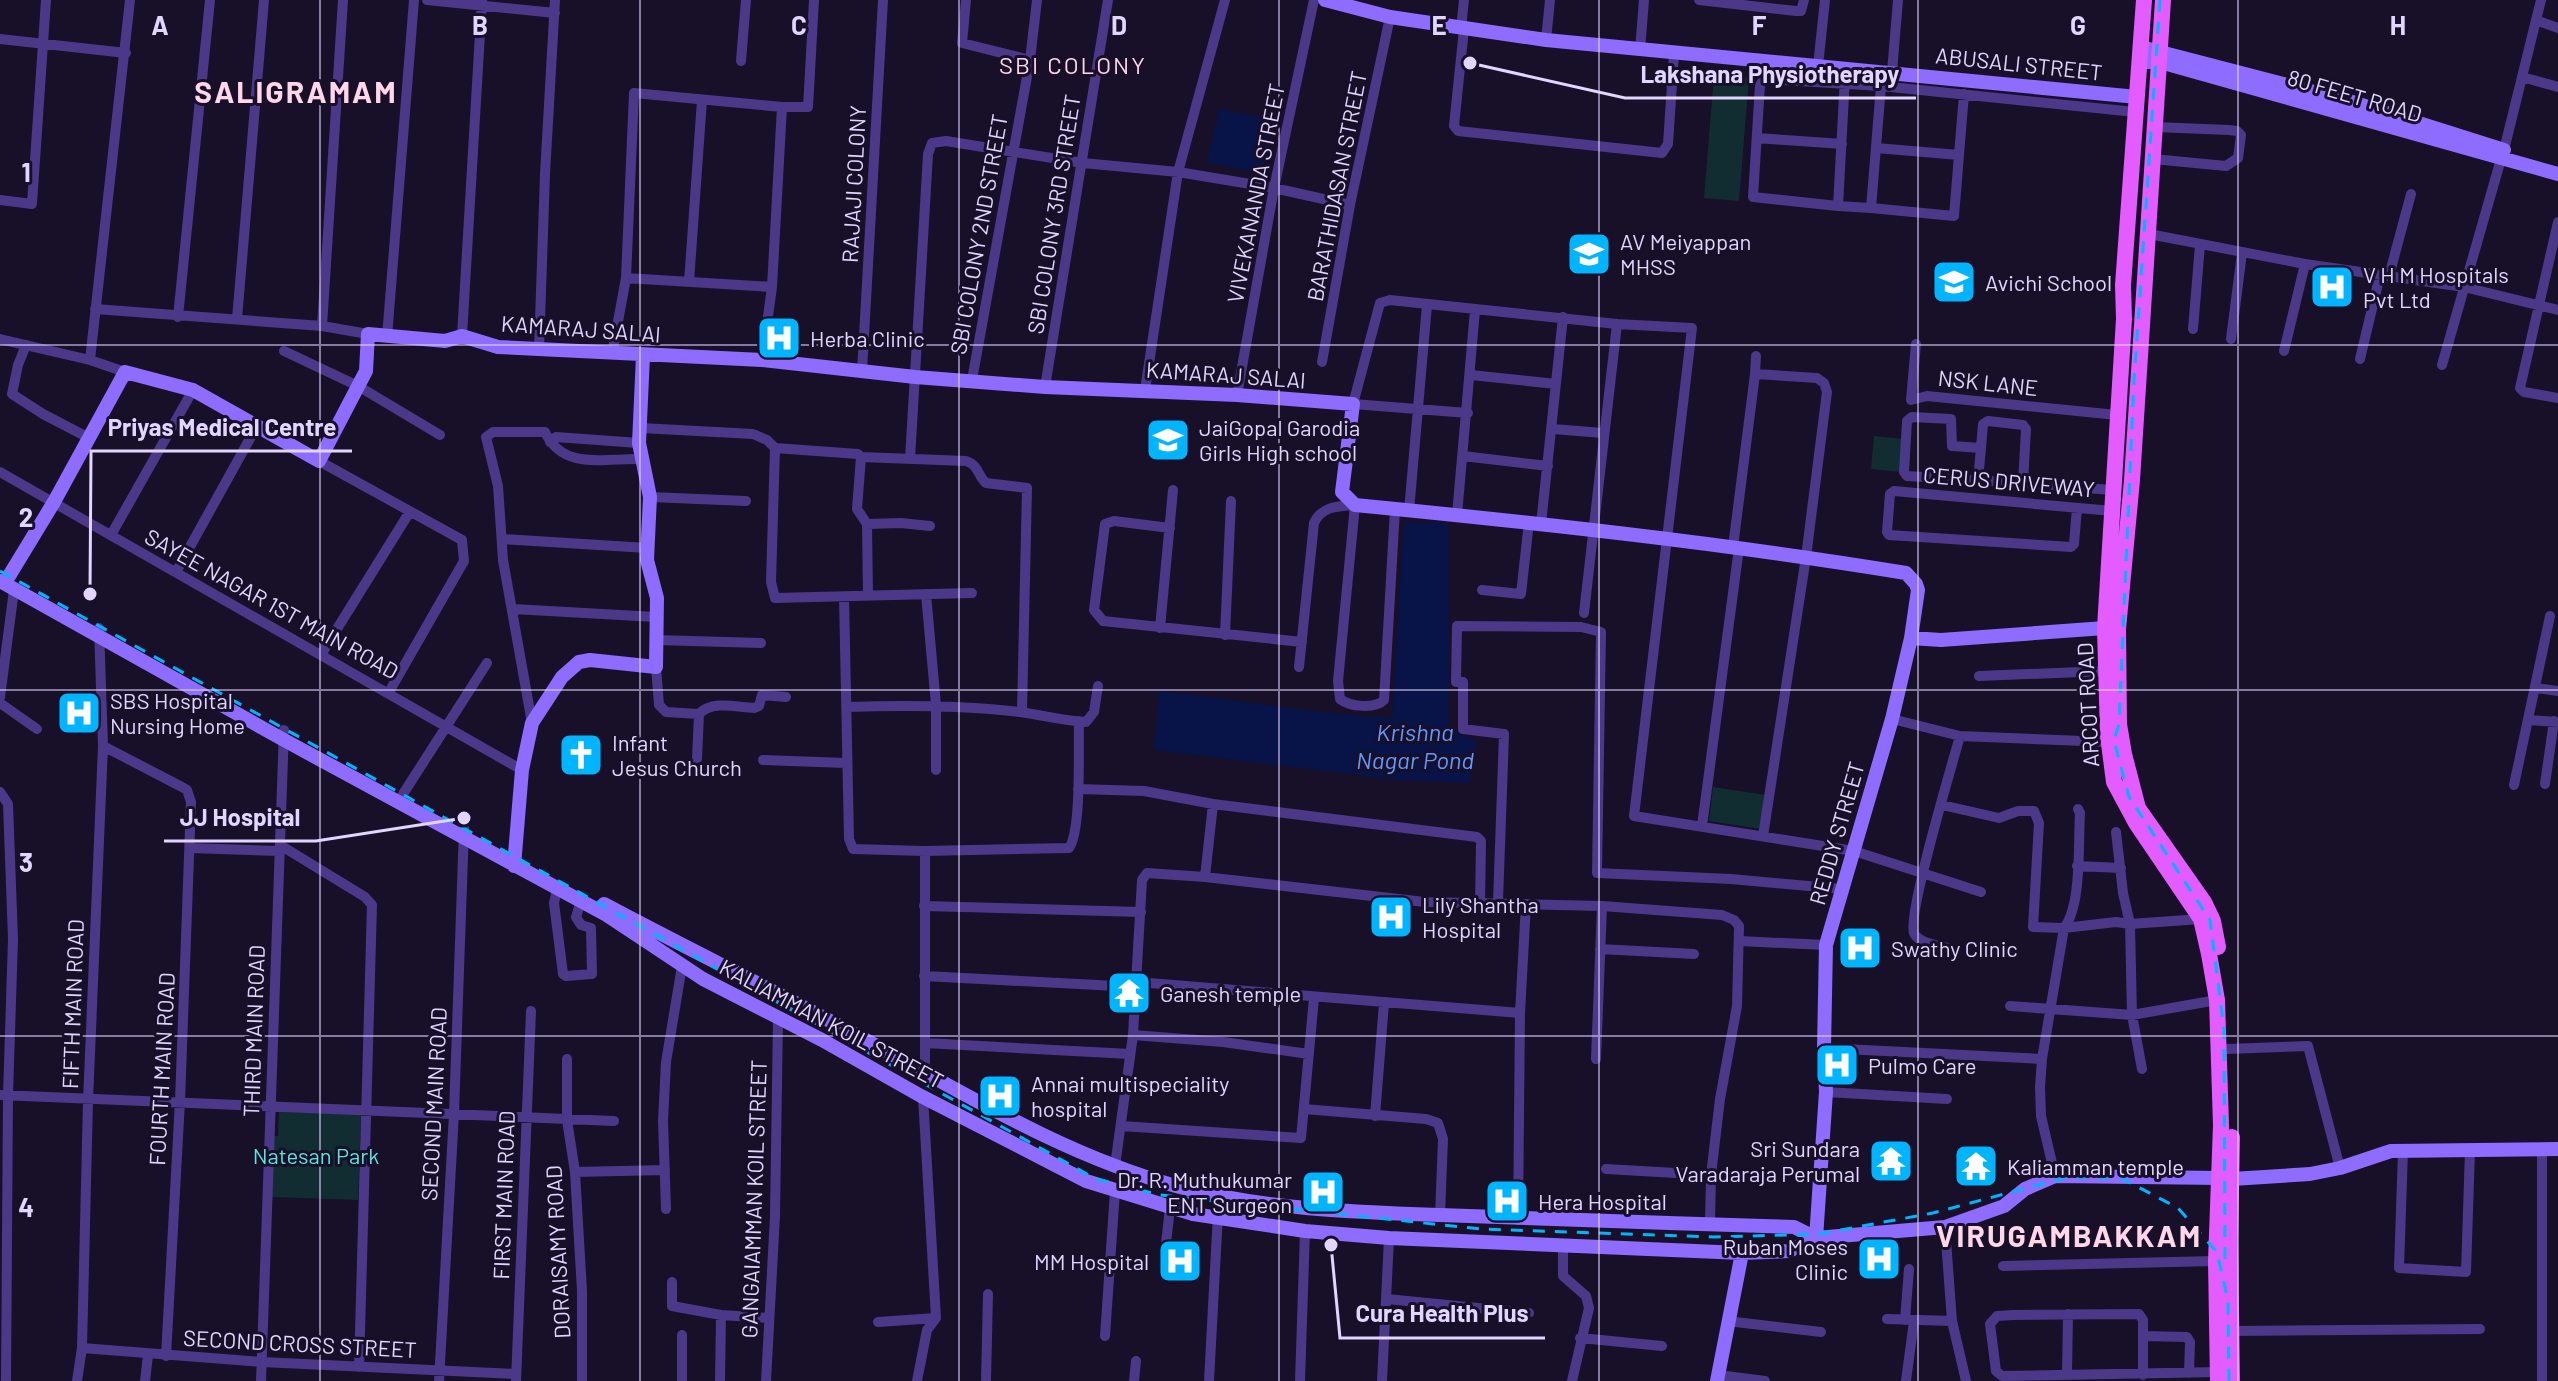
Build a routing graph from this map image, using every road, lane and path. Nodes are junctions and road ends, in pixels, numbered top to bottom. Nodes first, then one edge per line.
1 (46, 0) edge
2 (130, 0) edge
3 (210, 0) edge
4 (264, 0) edge
5 (343, 0) edge
6 (414, 0) edge
7 (427, 0) edge
8 (555, 0) edge
9 (746, 0) edge
10 (814, 0) edge
11 (883, 0) edge
12 (966, 0) edge
13 (1037, 0) edge
14 (1108, 0) edge
15 (1225, 0) edge
16 (1314, 0) edge
17 (1325, 0) edge
18 (1464, 0) edge
19 (1550, 0) edge
20 (1644, 0) edge
21 (1699, 0) edge
22 (1804, 0) edge
23 (1825, 0) edge
24 (1898, 0) edge
25 (2144, 0) edge
26 (2163, 0) edge
27 (2541, 0) edge
28 (482, 3) edge
29 (1371, 6) edge
30 (555, 13) junction
31 (1390, 17) junction
32 (2536, 20) junction
33 (1463, 28) junction
34 (2558, 28) edge
35 (0, 39) edge
36 (1546, 40) junction
37 (42, 43) junction
38 (1640, 50) junction
39 (126, 53) junction
40 (1674, 54) junction
41 (2141, 54) junction
42 (2160, 57) junction
43 (1030, 60) junction
44 (741, 61) dead end
45 (1818, 66) junction
46 (1846, 68) junction
47 (1892, 72) junction
48 (2522, 77) junction
49 (1845, 84) junction
50 (1881, 86) junction
51 (2558, 87) edge
52 (1964, 94) junction
53 (702, 100) junction
54 (2136, 104) junction
55 (782, 107) junction
56 (2160, 128) junction
57 (1757, 138) junction
58 (1842, 144) junction
59 (1876, 148) junction
60 (1012, 151) junction
61 (2502, 154) junction
62 (1959, 155) junction
63 (2158, 160) junction
64 (1083, 163) junction
65 (2558, 164) edge
66 (1178, 172) junction
67 (2558, 174) edge
68 (1274, 188) junction
69 (2411, 194) dead end
70 (0, 200) edge
71 (1350, 205) junction
72 (1838, 206) junction
73 (1871, 208) junction
74 (2558, 222) edge
75 (2149, 234) junction
76 (2200, 245) junction
77 (2242, 253) junction
78 (2305, 264) junction
79 (2384, 275) junction
80 (626, 278) junction
81 (689, 282) junction
82 (772, 287) junction
83 (2464, 287) junction
84 (1427, 305) junction
85 (2539, 306) junction
86 (95, 309) junction
87 (1475, 310) junction
88 (2558, 310) edge
89 (178, 317) junction
90 (1563, 317) junction
91 (237, 319) junction
92 (1617, 324) junction
93 (322, 326) junction
94 (2193, 329) dead end
95 (368, 334) junction
96 (462, 336) junction
97 (387, 337) junction
98 (0, 339) edge
99 (2231, 339) dead end
100 (1916, 344) dead end
101 (26, 345) junction
102 (539, 350) junction
103 (284, 351) dead end
104 (2284, 351) dead end
105 (612, 354) junction
106 (643, 356) junction
107 (1756, 356) dead end
108 (2360, 359) dead end
109 (90, 360) junction
110 (762, 360) junction
111 (1322, 362) dead end
112 (2442, 365) dead end
113 (862, 371) junction
114 (125, 372) junction
115 (1755, 374) junction
116 (1471, 375) junction
117 (915, 377) junction
118 (972, 380) junction
119 (1556, 384) junction
120 (358, 386) junction
121 (1045, 387) junction
122 (193, 390) junction
123 (1145, 390) junction
124 (1237, 395) junction
125 (2558, 398) edge
126 (1353, 404) junction
127 (1419, 409) junction
128 (1468, 413) junction
129 (2117, 415) junction
130 (258, 424) junction
131 (1553, 429) junction
132 (1603, 433) junction
133 (440, 435) dead end
134 (640, 436) junction
135 (89, 438) junction
136 (550, 442) junction
137 (775, 448) junction
138 (1981, 448) junction
139 (1463, 456) junction
140 (861, 457) junction
141 (641, 459) junction
142 (910, 459) junction
143 (319, 461) junction
144 (1548, 466) junction
145 (0, 472) edge
146 (1978, 480) junction
147 (2023, 483) junction
148 (1173, 490) dead end
149 (2112, 490) junction
150 (650, 497) junction
151 (746, 501) dead end
152 (1231, 501) dead end
153 (54, 502) junction
154 (2077, 508) junction
155 (1354, 509) junction
156 (2112, 511) junction
157 (1400, 512) junction
158 (409, 513) junction
159 (1457, 515) junction
160 (1535, 523) junction
161 (867, 524) junction
162 (930, 526) dead end
163 (1170, 528) junction
164 (1593, 530) junction
165 (111, 535) junction
166 (502, 539) junction
167 (1667, 539) junction
168 (647, 548) junction
169 (1736, 548) junction
170 (1806, 557) junction
171 (176, 572) junction
172 (6, 579) edge
173 (1482, 590) dead end
174 (972, 593) dead end
175 (926, 594) junction
176 (868, 595) junction
177 (844, 597) junction
178 (513, 609) junction
179 (1584, 613) dead end
180 (2550, 616) dead end
181 (656, 617) junction
182 (1160, 628) junction
183 (2105, 628) junction
184 (99, 633) junction
185 (1225, 635) junction
186 (1911, 638) junction
187 (656, 640) junction
188 (1302, 642) junction
189 (761, 643) dead end
190 (322, 653) junction
191 (487, 663) dead end
192 (656, 667) junction
193 (1299, 667) dead end
194 (2107, 671) junction
195 (1979, 676) dead end
196 (1098, 686) dead end
197 (2536, 688) junction
198 (2558, 691) edge
199 (389, 692) junction
200 (0, 697) edge
201 (786, 697) dead end
202 (0, 703) edge
203 (936, 705) junction
204 (847, 707) junction
205 (1022, 712) junction
206 (699, 714) junction
207 (1892, 719) junction
208 (2529, 720) junction
209 (1079, 721) junction
210 (2556, 721) edge
211 (532, 723) junction
212 (447, 726) junction
213 (37, 729) dead end
214 (284, 735) junction
215 (1960, 736) junction
216 (2109, 742) junction
217 (103, 746) junction
218 (697, 759) dead end
219 (763, 760) dead end
220 (846, 763) junction
221 (522, 770) junction
222 (936, 770) dead end
223 (2122, 780) junction
224 (2545, 784) dead end
225 (2514, 785) dead end
226 (1078, 789) junction
227 (0, 792) edge
228 (403, 794) junction
229 (1213, 804) junction
230 (1942, 805) junction
231 (2078, 809) dead end
232 (1702, 826) junction
233 (464, 832) junction
234 (2116, 832) dead end
235 (1763, 836) junction
236 (190, 848) junction
237 (280, 848) junction
238 (925, 851) junction
239 (1854, 851) junction
240 (515, 862) junction
241 (2077, 866) junction
242 (2121, 868) junction
243 (1922, 875) junction
244 (1205, 877) junction
245 (557, 889) junction
246 (1842, 889) junction
247 (1981, 892) dead end
248 (581, 901) junction
249 (1498, 902) junction
250 (1526, 904) junction
251 (1480, 905) junction
252 (924, 906) junction
253 (1602, 906) junction
254 (1141, 912) junction
255 (2201, 919) junction
256 (2130, 924) junction
257 (2064, 928) junction
258 (0, 938) edge
259 (13, 939) junction
260 (1739, 941) junction
261 (1826, 945) junction
262 (1600, 949) junction
263 (1952, 949) dead end
264 (1694, 954) dead end
265 (682, 966) junction
266 (924, 976) junction
267 (1137, 985) junction
268 (1314, 998) junction
269 (2217, 1000) junction
270 (1384, 1003) junction
271 (2010, 1006) dead end
272 (2052, 1009) junction
273 (531, 1011) dead end
274 (1520, 1013) junction
275 (2132, 1015) junction
276 (778, 1018) junction
277 (1133, 1035) junction
278 (925, 1043) junction
279 (1824, 1048) junction
280 (2227, 1049) junction
281 (1130, 1054) junction
282 (1309, 1054) junction
283 (567, 1059) dead end
284 (1596, 1059) dead end
285 (2042, 1059) junction
286 (2142, 1069) dead end
287 (925, 1073) junction
288 (2224, 1085) junction
289 (1826, 1092) junction
290 (4, 1095) edge
291 (923, 1097) junction
292 (1947, 1099) dead end
293 (88, 1101) junction
294 (180, 1101) junction
295 (270, 1106) junction
296 (1304, 1109) junction
297 (364, 1110) junction
298 (454, 1113) junction
299 (526, 1116) junction
300 (1375, 1116) junction
301 (567, 1120) junction
302 (614, 1121) dead end
303 (1121, 1126) junction
304 (2558, 1149) edge
305 (2470, 1150) junction
306 (2542, 1150) junction
307 (2403, 1151) junction
308 (1115, 1166) junction
309 (2340, 1168) junction
310 (1606, 1169) dead end
311 (665, 1170) junction
312 (575, 1172) junction
313 (1711, 1175) junction
314 (2055, 1176) junction
315 (2226, 1179) junction
316 (1115, 1191) junction
317 (1219, 1195) junction
318 (1170, 1208) junction
319 (666, 1209) dead end
320 (1440, 1215) junction
321 (1216, 1219) junction
322 (1518, 1220) junction
323 (1710, 1224) junction
324 (1945, 1227) junction
325 (1305, 1231) junction
326 (1389, 1238) junction
327 (1816, 1238) junction
328 (1563, 1244) junction
329 (1165, 1252) dead end
330 (1742, 1253) junction
331 (2216, 1261) junction
332 (2003, 1266) dead end
333 (1909, 1269) dead end
334 (672, 1282) dead end
335 (988, 1294) dead end
336 (1387, 1299) junction
337 (1529, 1313) dead end
338 (2068, 1314) junction
339 (721, 1315) junction
340 (769, 1318) junction
341 (936, 1318) junction
342 (1887, 1319) dead end
343 (1909, 1320) junction
344 (1727, 1321) junction
345 (1952, 1321) junction
346 (878, 1322) dead end
347 (2480, 1329) dead end
348 (2231, 1331) junction
349 (1821, 1332) dead end
350 (682, 1335) dead end
351 (1105, 1336) dead end
352 (2143, 1336) junction
353 (1580, 1338) junction
354 (1662, 1346) dead end
355 (82, 1348) junction
356 (148, 1355) junction
357 (166, 1356) junction
358 (3, 1357) edge
359 (1136, 1361) dead end
360 (262, 1362) junction
361 (359, 1367) junction
362 (2189, 1373) junction
363 (2067, 1375) junction
364 (2143, 1375) junction
365 (439, 1376) edge
366 (516, 1377) edge
367 (1717, 1378) edge
368 (2223, 1378) edge
369 (6, 1381) edge
370 (77, 1381) edge
371 (145, 1381) edge
372 (261, 1381) edge
373 (582, 1381) edge
374 (682, 1381) edge
375 (720, 1381) edge
376 (766, 1381) edge
377 (917, 1381) edge
378 (986, 1381) edge
379 (1134, 1381) edge
380 (1209, 1381) edge
381 (1300, 1381) edge
382 (1382, 1381) edge
383 (1572, 1381) edge
384 (1765, 1381) edge
385 (1906, 1381) edge
386 (1966, 1381) edge
387 (2542, 1381) edge

1 - 37 street
2 - 39 street
3 - 89 street
4 - 91 street
5 - 93 street
6 - 97 street
7 - 28 street
8 - 30 street
9 - 44 street
10 - 55 street
11 - 113 street, RAJAJI COLONY
12 - 43 street
13 - 43 street, SBI COLONY 2ND STREET
14 - 64 street, SBI COLONY 3RD STREET
15 - 66 street
16 - 68 street, VIVEKANANDA STREET
17 - 29 street, ABUSALI STREET
18 - 33 street
19 - 36 street
20 - 38 street
21 - 22 street
23 - 45 street
24 - 47 street
25 - 41 main road, ARCOT ROAD
26 - 42 main road, ARCOT ROAD
27 - 32 street
28 - 30 street
28 - 96 street
29 - 31 street, ABUSALI STREET
30 - 102 street
31 - 33 street, ABUSALI STREET
31 - 71 street, BARATHIDASAN STREET
32 - 34 street
32 - 48 street
33 - 36 street, ABUSALI STREET
33 - 40 street
35 - 37 street
36 - 38 street, ABUSALI STREET
37 - 39 street
37 - 70 street
38 - 40 street, ABUSALI STREET
39 - 86 street
40 - 45 street, ABUSALI STREET
41 - 42 street, 80 FEET ROAD
41 - 54 main road, ARCOT ROAD
42 - 56 main road, ARCOT ROAD
42 - 61 street, 80 FEET ROAD
43 - 60 street, SBI COLONY 2ND STREET
45 - 46 street, ABUSALI STREET
46 - 47 street, ABUSALI STREET
46 - 49 street
47 - 54 street, ABUSALI STREET
48 - 51 street
48 - 61 street
49 - 50 street
49 - 57 street
49 - 58 street
50 - 52 street
50 - 59 street
52 - 54 street
52 - 62 street
53 - 55 street
53 - 80 street
53 - 81 street
54 - 129 main road, ARCOT ROAD
55 - 82 street
56 - 63 main road, ARCOT ROAD
56 - 63 street
57 - 58 street
57 - 72 street
58 - 72 street
59 - 62 street
59 - 73 street
60 - 64 street
60 - 117 street
60 - 118 street, SBI COLONY 2ND STREET
61 - 65 street, 80 FEET ROAD
61 - 67 street, 80 FEET ROAD
61 - 83 street
62 - 73 street
63 - 75 main road, ARCOT ROAD
64 - 66 street
64 - 121 street, SBI COLONY 3RD STREET
66 - 68 street
66 - 123 street
68 - 71 street
68 - 124 street, VIVEKANANDA STREET
69 - 79 street
71 - 111 street, BARATHIDASAN STREET
72 - 73 street
74 - 85 street
75 - 76 street
75 - 223 main road, ARCOT ROAD
76 - 77 street
76 - 94 street
77 - 78 street
77 - 99 street
78 - 79 street
78 - 104 street
79 - 83 street
79 - 108 street
80 - 81 street
80 - 105 street
81 - 82 street
82 - 110 street
83 - 85 street
83 - 112 street
84 - 87 street
84 - 126 street
84 - 127 street
85 - 88 street
85 - 125 street
86 - 89 street
86 - 109 street
87 - 90 street
87 - 116 street
89 - 91 street
90 - 92 street
90 - 119 street
91 - 93 street
92 - 132 street
92 - 167 street
93 - 95 street
95 - 97 street, KAMARAJ SALAI
95 - 120 street
96 - 97 street, KAMARAJ SALAI
96 - 102 street, KAMARAJ SALAI
98 - 101 street
100 - 129 street, NSK LANE
101 - 109 street
101 - 135 street
102 - 105 street, KAMARAJ SALAI
103 - 120 street
105 - 106 street, KAMARAJ SALAI
106 - 110 street, KAMARAJ SALAI
106 - 134 street
107 - 115 street
109 - 114 street
110 - 113 street, KAMARAJ SALAI
113 - 117 street, KAMARAJ SALAI
114 - 122 street
114 - 135 street
115 - 169 street
115 - 170 street
116 - 119 street
116 - 128 street
117 - 118 street, KAMARAJ SALAI
117 - 142 street
118 - 121 street, KAMARAJ SALAI
119 - 131 street
120 - 133 street
120 - 143 street
121 - 123 street, KAMARAJ SALAI
122 - 130 street
122 - 165 street
123 - 124 street, KAMARAJ SALAI
124 - 126 street, KAMARAJ SALAI
126 - 127 street
126 - 155 street
127 - 128 street
127 - 157 street
128 - 139 street
129 - 149 main road, ARCOT ROAD
130 - 143 street
130 - 171 street
131 - 132 street
131 - 144 street
132 - 164 street
134 - 136 street
134 - 137 street
134 - 141 street
135 - 153 street
136 - 141 street
136 - 166 street
137 - 140 street
137 - 177 street
138 - 146 street
138 - 146 street
138 - 147 street
139 - 144 street
139 - 159 street
140 - 142 street
140 - 161 street
141 - 150 street
142 - 205 street
143 - 158 street
144 - 160 street
145 - 153 street, SAYEE NAGAR 1ST MAIN ROAD
146 - 147 street
147 - 149 street
148 - 163 street
149 - 156 main road, ARCOT ROAD
150 - 151 street
150 - 168 street
152 - 185 street
153 - 165 street, SAYEE NAGAR 1ST MAIN ROAD
153 - 172 street
154 - 154 street, CERUS DRIVEWAY
154 - 156 street, CERUS DRIVEWAY
155 - 157 street
155 - 157 street
155 - 188 street
156 - 183 main road, ARCOT ROAD
157 - 159 street
158 - 190 street
158 - 199 street
159 - 160 street
160 - 164 street
160 - 173 street
161 - 162 street
161 - 176 street
163 - 182 street
163 - 182 street
164 - 167 street
164 - 179 street
165 - 171 street, SAYEE NAGAR 1ST MAIN ROAD
166 - 168 street
166 - 178 street
167 - 169 street
167 - 232 street
168 - 181 street
169 - 170 street
169 - 232 street
170 - 186 street
170 - 235 street
171 - 190 street, SAYEE NAGAR 1ST MAIN ROAD
172 - 184 street, KALIAMMAN KOIL STREET
172 - 200 street
174 - 175 street
175 - 176 street
175 - 203 street
176 - 177 street
177 - 204 street
178 - 181 street
178 - 211 street
180 - 197 street
181 - 187 street
182 - 185 street
183 - 186 street
183 - 194 main road, ARCOT ROAD
184 - 214 street, KALIAMMAN KOIL STREET
184 - 217 street, FIFTH MAIN ROAD
185 - 188 street
186 - 207 street, REDDY STREET
187 - 189 street
187 - 192 street
188 - 193 street
190 - 199 street, SAYEE NAGAR 1ST MAIN ROAD
191 - 212 street
192 - 206 street
192 - 211 street
194 - 195 street
194 - 216 main road, ARCOT ROAD
196 - 209 street
197 - 198 street
197 - 208 street
199 - 212 street, SAYEE NAGAR 1ST MAIN ROAD
201 - 206 street
202 - 213 street
203 - 204 street
203 - 205 street
203 - 222 street
204 - 220 street
205 - 209 street
206 - 218 street
207 - 215 street
207 - 239 street, REDDY STREET
208 - 210 street
208 - 225 street
209 - 226 street
210 - 224 street
211 - 221 street
212 - 221 street, SAYEE NAGAR 1ST MAIN ROAD
212 - 228 street
214 - 228 street, KALIAMMAN KOIL STREET
214 - 233 street, KALIAMMAN KOIL STREET
214 - 237 street, THIRD MAIN ROAD
215 - 216 street
215 - 230 street
216 - 223 main road, ARCOT ROAD
217 - 236 street, FOURTH MAIN ROAD
217 - 293 street, FIFTH MAIN ROAD
219 - 220 street
220 - 238 street
221 - 240 street
223 - 255 main road, ARCOT ROAD
223 - 280 main road, ARCOT ROAD
226 - 229 street
226 - 238 street
227 - 259 street
228 - 233 street, KALIAMMAN KOIL STREET
229 - 244 street
229 - 251 street
230 - 243 street
230 - 257 street
231 - 241 street
232 - 235 street
233 - 240 street, KALIAMMAN KOIL STREET
233 - 298 street, SECOND MAIN ROAD
234 - 242 street
235 - 239 street
236 - 237 street
236 - 294 street, FOURTH MAIN ROAD
237 - 295 street, THIRD MAIN ROAD
237 - 297 street
238 - 252 street
239 - 243 street
239 - 246 street, REDDY STREET
240 - 245 street, KALIAMMAN KOIL STREET
240 - 287 street, KALIAMMAN KOIL STREET
241 - 242 street
241 - 257 street
242 - 256 street
243 - 247 street
243 - 263 street
244 - 251 street
244 - 254 street
245 - 248 street, KALIAMMAN KOIL STREET
245 - 248 street
246 - 249 street
246 - 261 street, REDDY STREET
248 - 265 street, KALIAMMAN KOIL STREET
249 - 250 street
249 - 251 street
250 - 253 street
250 - 274 street
252 - 254 street
252 - 266 street
253 - 260 street
253 - 262 street
254 - 267 street
255 - 256 street
255 - 269 main road, ARCOT ROAD
256 - 257 street
256 - 275 street
257 - 272 street
258 - 259 street
259 - 290 street
260 - 261 street
260 - 313 street
261 - 279 street, REDDY STREET
262 - 264 street
262 - 284 street
265 - 276 street, KALIAMMAN KOIL STREET
265 - 311 street
266 - 267 street
266 - 278 street
267 - 268 street
267 - 277 street
268 - 270 street
268 - 282 street
269 - 275 street
269 - 288 main road, ARCOT ROAD
270 - 274 street
270 - 300 street
271 - 272 street
272 - 275 street
272 - 285 street
273 - 299 street, FIRST MAIN ROAD
274 - 322 street
275 - 286 street
276 - 291 street, KALIAMMAN KOIL STREET
276 - 340 street, GANGAIAMMAN KOIL STREET
277 - 281 street
277 - 282 street
278 - 281 street
278 - 287 street
279 - 285 street
279 - 289 street, REDDY STREET
280 - 288 main road, ARCOT ROAD
280 - 309 street
281 - 303 street
282 - 296 street
283 - 301 street, DORAISAMY ROAD
285 - 314 street
287 - 308 street, KALIAMMAN KOIL STREET
288 - 315 main road, ARCOT ROAD
289 - 292 street
289 - 327 street, REDDY STREET
290 - 293 street
290 - 358 street
291 - 316 street, KALIAMMAN KOIL STREET
291 - 341 street
293 - 294 street
293 - 355 street, FIFTH MAIN ROAD
294 - 295 street
294 - 357 street, FOURTH MAIN ROAD
295 - 297 street
295 - 360 street, THIRD MAIN ROAD
296 - 300 street
296 - 303 street
297 - 298 street
297 - 361 street
298 - 299 street
298 - 365 street, SECOND MAIN ROAD
299 - 301 street
299 - 366 street, FIRST MAIN ROAD
300 - 320 street
301 - 302 street
301 - 312 street, DORAISAMY ROAD
303 - 308 street
304 - 306 street, KALIAMMAN KOIL STREET
305 - 306 street, KALIAMMAN KOIL STREET
305 - 307 street, KALIAMMAN KOIL STREET
305 - 307 street
306 - 387 street
307 - 309 street, KALIAMMAN KOIL STREET
308 - 317 street, KALIAMMAN KOIL STREET
309 - 315 street, KALIAMMAN KOIL STREET
310 - 313 street
311 - 312 street
311 - 319 street
312 - 373 street, DORAISAMY ROAD
313 - 323 street
314 - 315 street, KALIAMMAN KOIL STREET
314 - 324 street, KALIAMMAN KOIL STREET
315 - 331 main road, ARCOT ROAD
315 - 348 main road, ARCOT ROAD
316 - 318 street, KALIAMMAN KOIL STREET
316 - 351 street
317 - 320 street, KALIAMMAN KOIL STREET
317 - 321 street
318 - 321 street, KALIAMMAN KOIL STREET
318 - 329 street
320 - 322 street, KALIAMMAN KOIL STREET
321 - 325 street, KALIAMMAN KOIL STREET
321 - 380 street
322 - 323 street, KALIAMMAN KOIL STREET
323 - 327 street, KALIAMMAN KOIL STREET
324 - 327 street, KALIAMMAN KOIL STREET
324 - 345 street
325 - 326 street, KALIAMMAN KOIL STREET
325 - 381 street
326 - 328 street, KALIAMMAN KOIL STREET
326 - 336 street
327 - 330 street, KALIAMMAN KOIL STREET
328 - 330 street, KALIAMMAN KOIL STREET
328 - 353 street
330 - 344 street
331 - 332 street
331 - 368 main road, ARCOT ROAD
333 - 343 street
334 - 339 street
335 - 378 street
336 - 337 street
336 - 382 street
338 - 352 street
338 - 363 street
338 - 363 street
339 - 340 street
339 - 375 street
340 - 376 street, GANGAIAMMAN KOIL STREET
341 - 346 street
341 - 377 street
342 - 343 street
343 - 345 street
343 - 385 street
344 - 349 street
344 - 367 street
345 - 386 street
347 - 348 street
348 - 368 main road, ARCOT ROAD
350 - 374 street
352 - 362 street
352 - 364 street
353 - 354 street
353 - 383 street
355 - 356 street, SECOND CROSS STREET
355 - 370 street, FIFTH MAIN ROAD
356 - 357 street, SECOND CROSS STREET
356 - 371 street
357 - 360 street, SECOND CROSS STREET
358 - 369 street
359 - 379 street
360 - 361 street, SECOND CROSS STREET
360 - 372 street, THIRD MAIN ROAD
361 - 365 street, SECOND CROSS STREET
362 - 364 street
362 - 368 street
363 - 364 street
365 - 366 street, SECOND CROSS STREET
367 - 384 street

